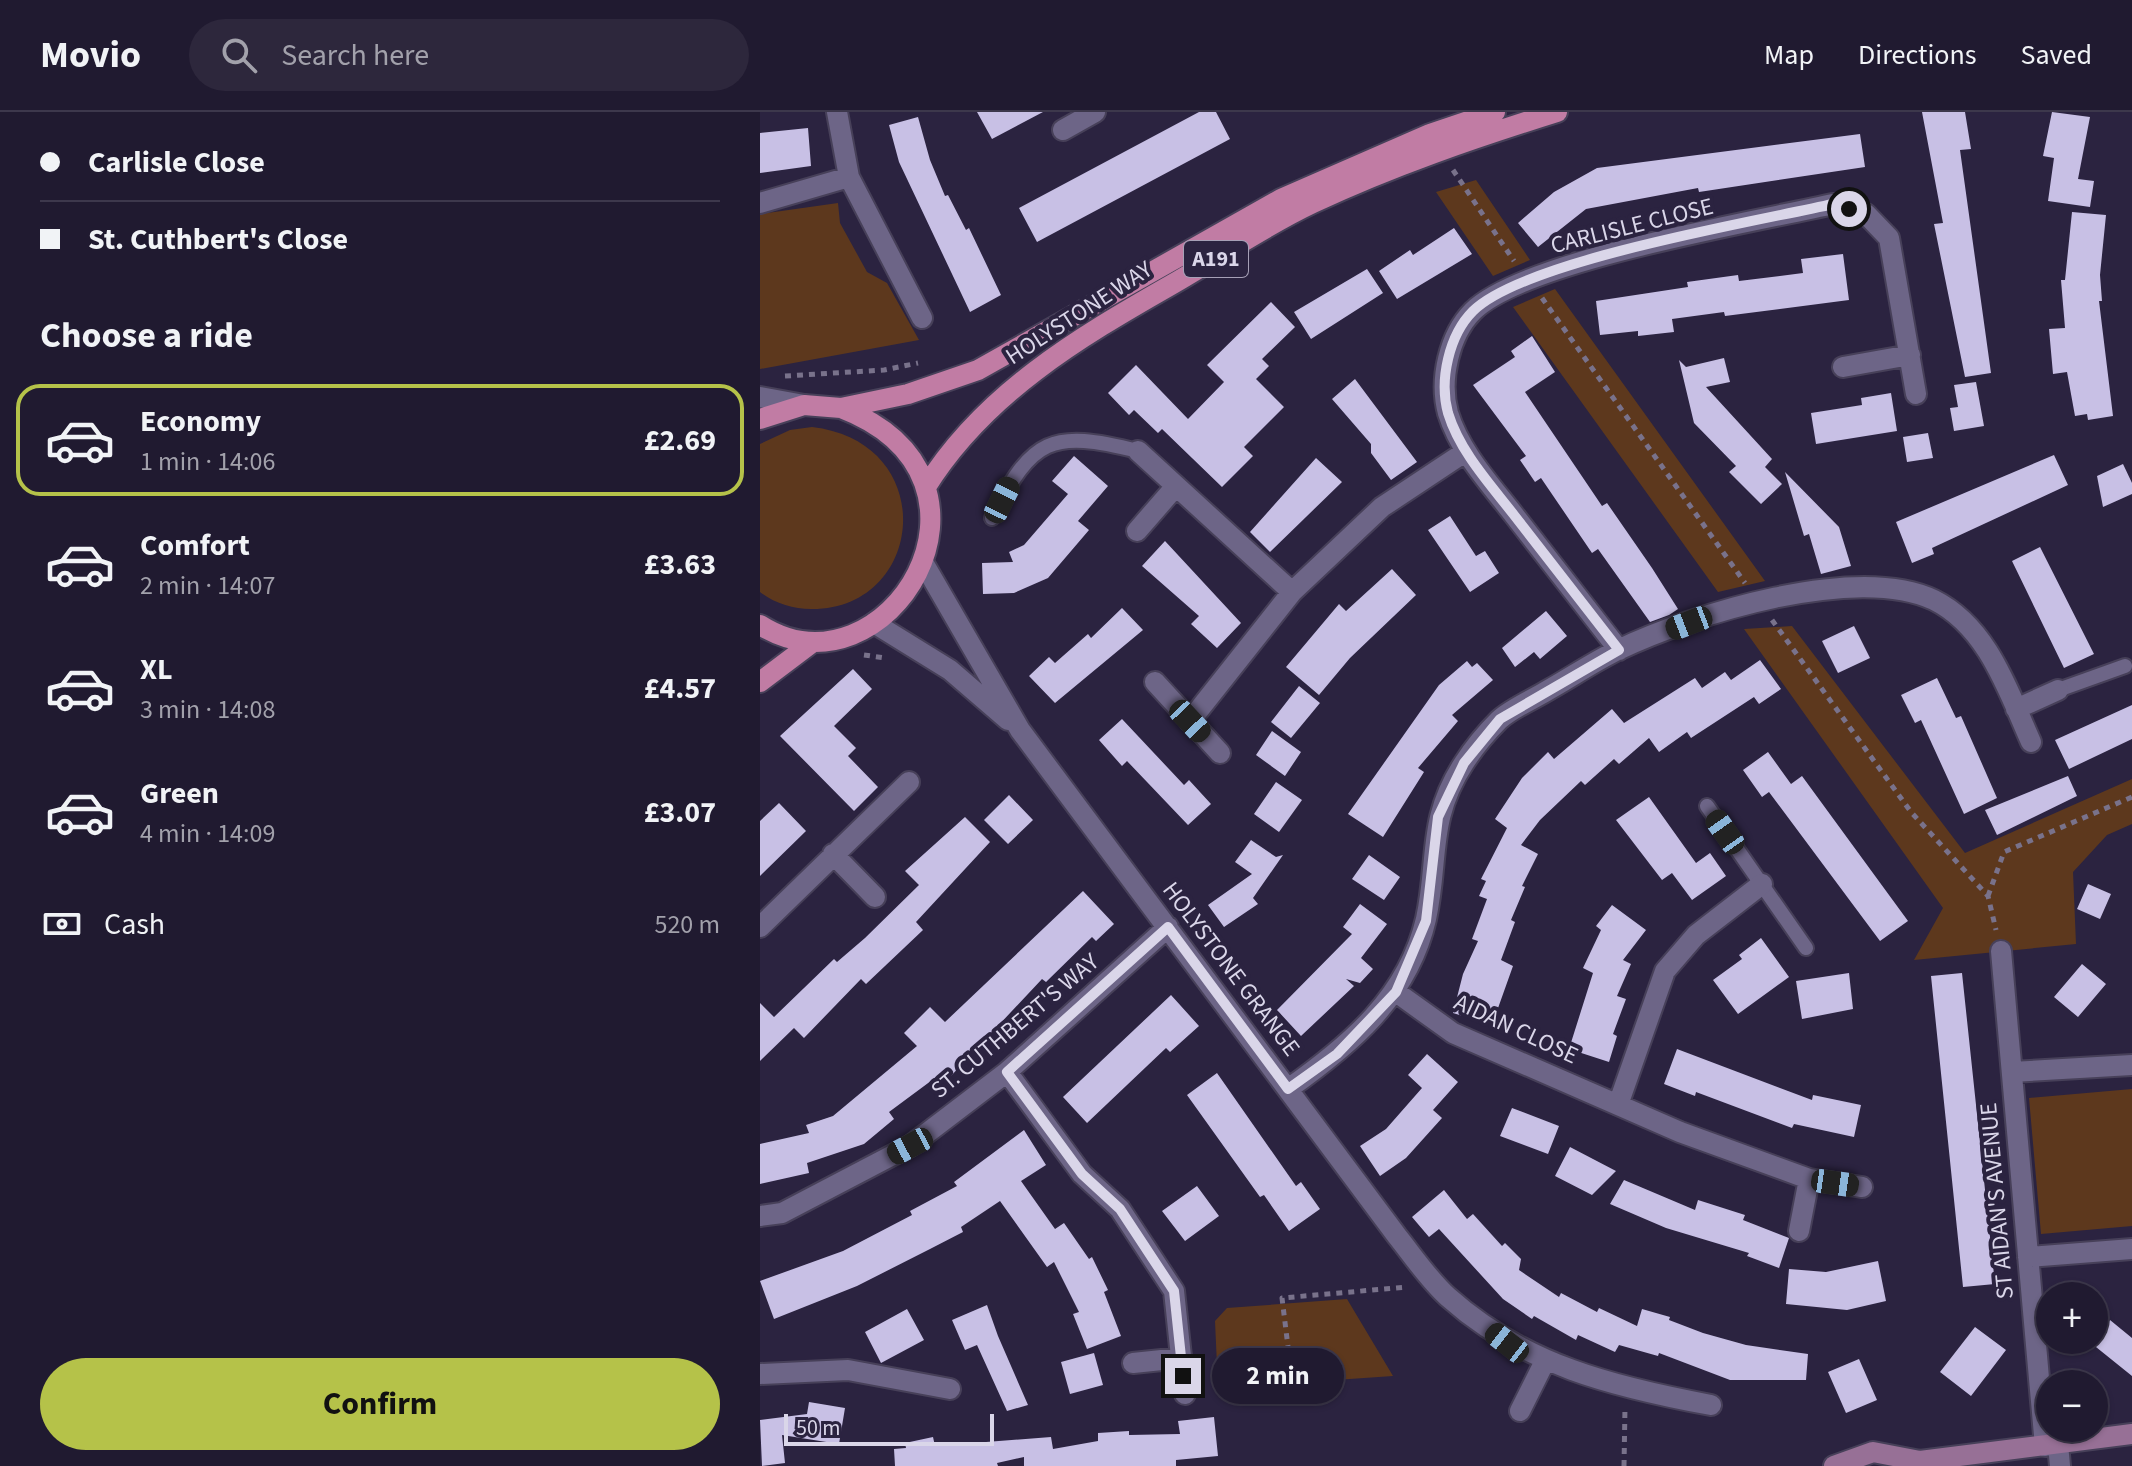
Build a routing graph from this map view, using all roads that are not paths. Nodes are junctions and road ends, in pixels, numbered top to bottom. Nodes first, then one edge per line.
1 (837, 112) edge
2 (1095, 112) edge
3 (1495, 112) edge
4 (1557, 112) edge
5 (1063, 130) dead end
6 (849, 177) junction
7 (760, 203) edge
8 (922, 318) dead end
9 (1910, 355) junction
10 (1843, 367) dead end
11 (1916, 394) dead end
12 (760, 397) edge
13 (804, 405) junction
14 (841, 408) junction
15 (760, 419) edge
16 (1138, 451) joint
17 (1465, 452) junction
18 (1176, 486) junction
19 (926, 487) junction
20 (992, 518) dead end
21 (1137, 531) dead end
22 (924, 564) junction
23 (1292, 592) junction
24 (874, 623) junction
25 (760, 625) edge
26 (813, 642) junction
27 (1619, 650) junction
28 (2125, 666) dead end
29 (760, 682) edge
30 (1155, 682) dead end
31 (2058, 690) joint
32 (2016, 709) junction
33 (1190, 721) junction
34 (1020, 730) junction
35 (2031, 742) dead end
36 (1220, 753) dead end
37 (909, 782) dead end
38 (1707, 806) dead end
39 (833, 854) junction
40 (1762, 884) junction
41 (875, 897) dead end
42 (760, 927) edge
43 (1168, 927) junction
44 (1806, 948) dead end
45 (2001, 951) road end
46 (1396, 992) junction
47 (2132, 1065) edge
48 (1007, 1072) junction
49 (2012, 1072) junction
50 (1288, 1089) junction
51 (1618, 1105) junction
52 (1809, 1179) junction
53 (1862, 1187) dead end
54 (760, 1216) edge
55 (1799, 1231) dead end
56 (2132, 1249) edge
57 (2028, 1257) junction
58 (1181, 1358) junction
59 (1545, 1361) junction
60 (1133, 1363) dead end
61 (760, 1374) edge
62 (950, 1389) dead end
63 (1185, 1394) dead end
64 (1711, 1405) dead end
65 (1520, 1411) dead end
66 (2132, 1434) edge
67 (2051, 1445) junction
68 (1834, 1466) edge
69 (2060, 1466) edge

1 - 6 street
2 - 5 street
3 - 14 main road, HOLYSTONE WAY / A191
4 - 19 main road, HOLYSTONE WAY / A191
6 - 7 street
6 - 8 street
9 - 10 street
9 - 11 street, CARLISLE CLOSE
9 - 17 street, CARLISLE CLOSE
12 - 13 street
13 - 14 main road, HOLYSTONE WAY / A191
13 - 15 main road, HOLYSTONE WAY / A191
14 - 19 main road, HOLYSTONE WAY / A191
16 - 18 street
16 - 20 lane
17 - 23 street
17 - 27 street, CARLISLE CLOSE
18 - 21 street
18 - 23 street
19 - 22 main road, HOLYSTONE WAY / A191
22 - 24 main road, HOLYSTONE WAY / A191
22 - 34 street, HOLYSTONE GRANGE
23 - 33 street
24 - 26 main road, HOLYSTONE WAY / A191
24 - 34 street, HOLYSTONE GRANGE
25 - 26 main road
26 - 29 main road, HOLYSTONE WAY / A191
27 - 32 street
27 - 46 street
28 - 31 lane
30 - 33 street
31 - 32 street
32 - 35 street
33 - 36 street
34 - 43 street, HOLYSTONE GRANGE
37 - 39 street
38 - 40 lane
39 - 41 street
39 - 42 street
40 - 44 lane
40 - 51 street
43 - 48 street, ST. CUTHBERT'S WAY
43 - 50 street, HOLYSTONE GRANGE
45 - 49 street, ST AIDAN'S AVENUE
46 - 50 street
46 - 51 street, AIDAN CLOSE
47 - 49 street
48 - 54 street, ST. CUTHBERT'S WAY
48 - 58 street
49 - 57 street, ST AIDAN'S AVENUE
50 - 59 street, HOLYSTONE GRANGE
51 - 52 street, AIDAN CLOSE
52 - 53 street, AIDAN CLOSE
52 - 55 street
56 - 57 street
57 - 67 street, ST AIDAN'S AVENUE
58 - 60 street
58 - 63 street
59 - 64 street, HOLYSTONE GRANGE
59 - 65 street
61 - 62 street
66 - 67 street
67 - 68 street
67 - 69 street, ST AIDAN'S AVENUE

